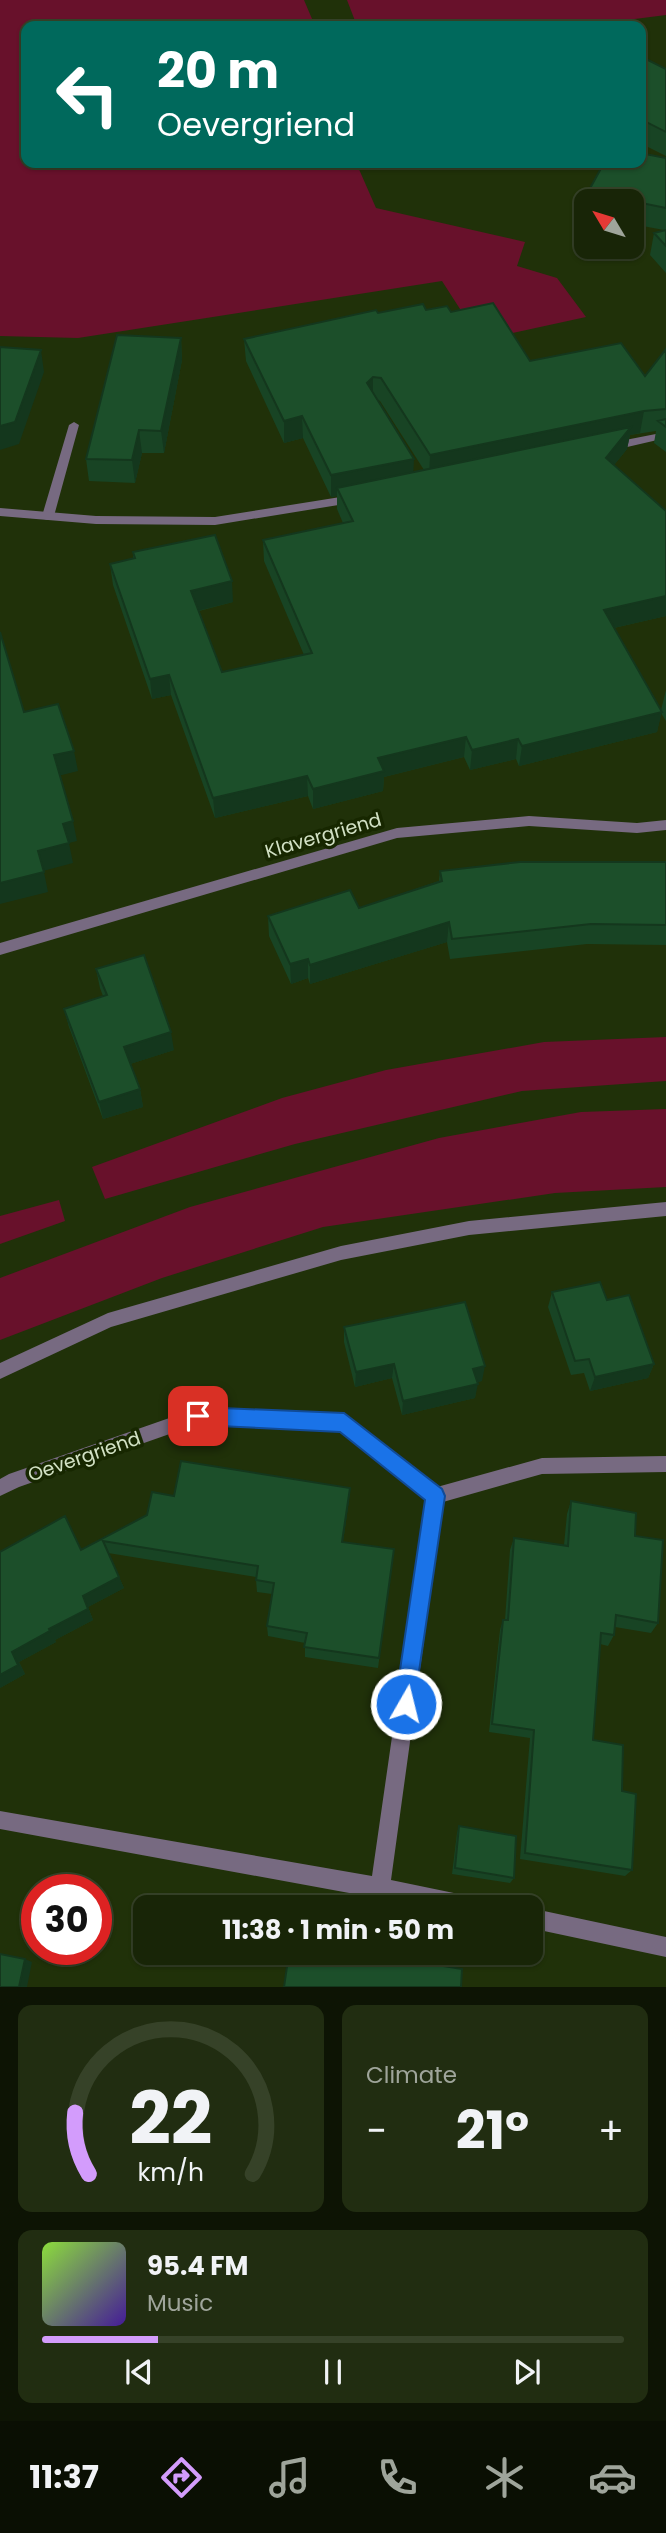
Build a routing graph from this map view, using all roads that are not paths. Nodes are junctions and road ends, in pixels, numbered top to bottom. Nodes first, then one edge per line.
1 (74, 425) dead end
2 (666, 435) edge
3 (599, 449) edge
4 (364, 497) edge
5 (0, 512) edge
6 (48, 516) junction
7 (666, 825) edge
8 (0, 949) edge
9 (666, 1209) edge
10 (0, 1371) edge
11 (666, 1464) edge
12 (0, 1488) edge
13 (435, 1496) junction
14 (0, 1820) edge
15 (380, 1887) junction
16 (417, 1895) edge
17 (543, 1922) edge
18 (666, 1947) edge

1 - 6 street
2 - 3 street
4 - 6 street
5 - 6 street
7 - 8 street, Klavergriend
9 - 10 street
11 - 13 street
12 - 13 street, Oevergriend
13 - 15 street
14 - 15 street
15 - 16 street
17 - 18 street

